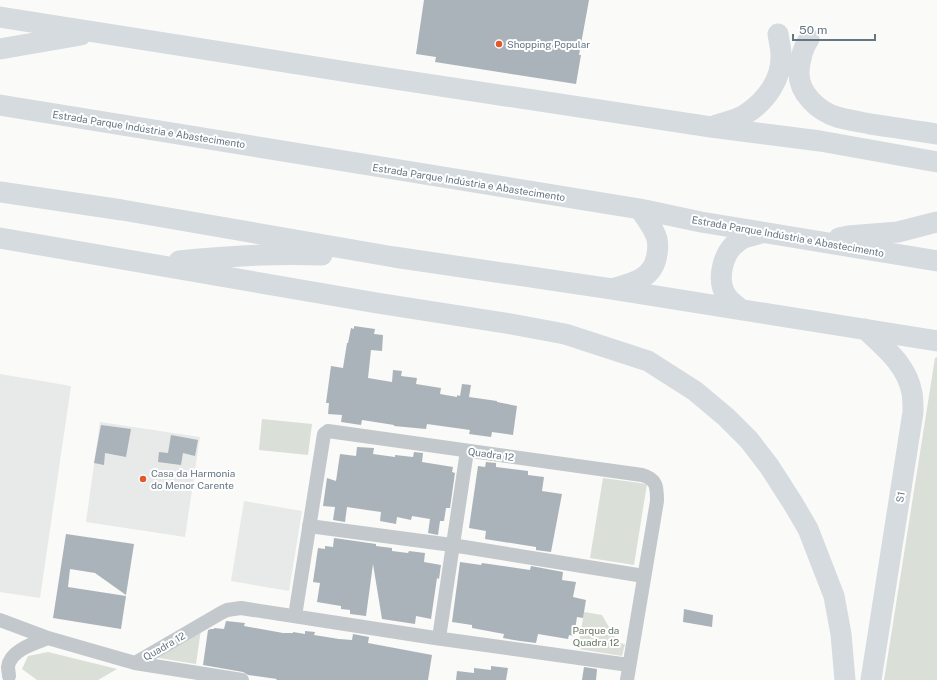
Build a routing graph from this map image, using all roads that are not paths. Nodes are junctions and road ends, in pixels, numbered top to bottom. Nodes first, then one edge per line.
1 (0, 16) edge
2 (97, 32) junction
3 (778, 34) dead end
4 (809, 40) dead end
5 (0, 49) edge
6 (0, 105) edge
7 (711, 127) junction
8 (937, 134) edge
9 (937, 162) edge
10 (0, 192) edge
11 (640, 209) junction
12 (937, 222) edge
13 (765, 232) junction
14 (0, 238) edge
15 (821, 242) junction
16 (394, 257) junction
17 (937, 261) edge
18 (155, 264) junction
19 (612, 289) junction
20 (742, 310) junction
21 (865, 329) junction
22 (937, 341) edge
23 (467, 451) junction
24 (309, 526) junction
25 (452, 545) junction
26 (644, 576) junction
27 (295, 616) junction
28 (0, 620) edge
29 (0, 631) edge
30 (42, 636) junction
31 (438, 638) junction
32 (135, 663) junction
33 (629, 665) junction
34 (7, 675) edge
35 (242, 680) edge
36 (627, 680) edge
37 (845, 680) edge
38 (871, 680) edge

1 - 2 highway
2 - 5 highway
2 - 7 highway
3 - 7 highway
4 - 8 highway
6 - 11 highway, Estrada Parque Indústria e Abastecimento
7 - 9 highway
10 - 16 highway
11 - 13 highway, Estrada Parque Indústria e Abastecimento
11 - 19 highway
12 - 15 highway
13 - 15 highway, Estrada Parque Indústria e Abastecimento
13 - 20 highway
14 - 18 highway
15 - 17 highway, Estrada Parque Indústria e Abastecimento
16 - 18 highway
16 - 19 highway
18 - 37 highway
19 - 20 highway
20 - 21 highway
21 - 22 highway
21 - 38 highway, S1
23 - 24 street, Quadra 12
23 - 25 street
23 - 26 street, Quadra 12
24 - 25 street
24 - 27 street, Quadra 12
25 - 26 street
25 - 31 street
26 - 33 street, Quadra 12
27 - 31 street, Quadra 12
27 - 32 street, Quadra 12
28 - 30 street
29 - 30 street
30 - 32 street
30 - 34 street
31 - 33 street, Quadra 12
32 - 35 street, Quadra 12
33 - 36 street

